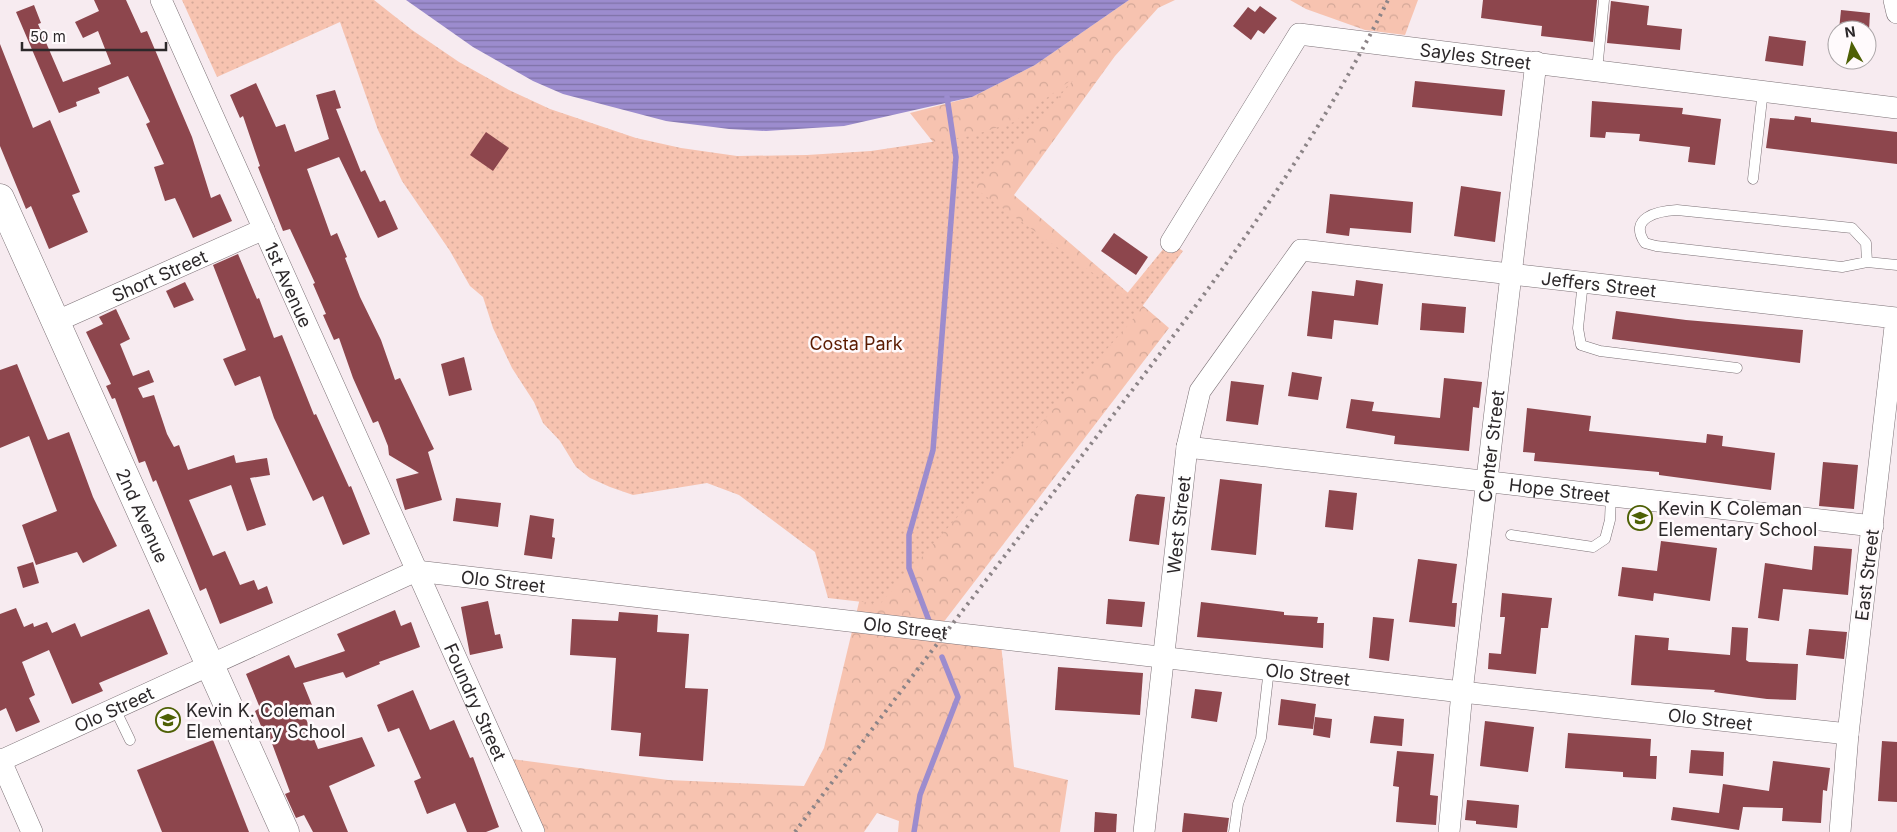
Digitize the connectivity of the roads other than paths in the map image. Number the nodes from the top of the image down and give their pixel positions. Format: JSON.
{"nodes":[{"id":1,"x":161,"y":0,"type":"edge"},
{"id":2,"x":1604,"y":0,"type":"edge"},
{"id":3,"x":1894,"y":0,"type":"edge"},
{"id":4,"x":1897,"y":13,"type":"edge"},
{"id":5,"x":1536,"y":62,"type":"junction"},
{"id":6,"x":1597,"y":70,"type":"junction"},
{"id":7,"x":1763,"y":90,"type":"junction"},
{"id":8,"x":1897,"y":108,"type":"edge"},
{"id":9,"x":1752,"y":179,"type":"dead end"},
{"id":10,"x":0,"y":198,"type":"edge"},
{"id":11,"x":264,"y":229,"type":"junction"},
{"id":12,"x":1171,"y":242,"type":"dead end"},
{"id":13,"x":1301,"y":250,"type":"joint"},
{"id":14,"x":1867,"y":262,"type":"junction"},
{"id":15,"x":1897,"y":265,"type":"edge"},
{"id":16,"x":1511,"y":274,"type":"junction"},
{"id":17,"x":1583,"y":282,"type":"junction"},
{"id":18,"x":1897,"y":316,"type":"edge"},
{"id":19,"x":55,"y":322,"type":"junction"},
{"id":20,"x":1737,"y":368,"type":"dead end"},
{"id":21,"x":1187,"y":447,"type":"junction"},
{"id":22,"x":1487,"y":481,"type":"junction"},
{"id":23,"x":1611,"y":496,"type":"junction"},
{"id":24,"x":1873,"y":526,"type":"junction"},
{"id":25,"x":1511,"y":535,"type":"dead end"},
{"id":26,"x":416,"y":571,"type":"junction"},
{"id":27,"x":1164,"y":657,"type":"junction"},
{"id":28,"x":211,"y":666,"type":"junction"},
{"id":29,"x":1269,"y":669,"type":"junction"},
{"id":30,"x":1462,"y":692,"type":"junction"},
{"id":31,"x":115,"y":709,"type":"junction"},
{"id":32,"x":1848,"y":734,"type":"junction"},
{"id":33,"x":130,"y":740,"type":"dead end"},
{"id":34,"x":0,"y":760,"type":"edge"},
{"id":35,"x":32,"y":832,"type":"edge"},
{"id":36,"x":285,"y":832,"type":"edge"},
{"id":37,"x":534,"y":832,"type":"edge"},
{"id":38,"x":1144,"y":832,"type":"edge"},
{"id":39,"x":1234,"y":832,"type":"edge"},
{"id":40,"x":1449,"y":832,"type":"edge"},
{"id":41,"x":1840,"y":832,"type":"edge"}],
"edges":[{"from":1,"to":11,"type":"street","name":"1st Avenue"},
{"from":2,"to":6,"type":"lane"},
{"from":3,"to":4,"type":"street"},
{"from":5,"to":6,"type":"street","name":"Sayles Street"},
{"from":5,"to":12,"type":"street","name":"Sayles Street"},
{"from":5,"to":16,"type":"street","name":"Center Street"},
{"from":6,"to":7,"type":"street","name":"Sayles Street"},
{"from":7,"to":8,"type":"street","name":"Sayles Street"},
{"from":7,"to":9,"type":"lane"},
{"from":10,"to":19,"type":"street","name":"2nd Avenue"},
{"from":11,"to":19,"type":"street","name":"Short Street"},
{"from":11,"to":26,"type":"street","name":"1st Avenue"},
{"from":13,"to":16,"type":"street","name":"Jeffers Street"},
{"from":13,"to":21,"type":"street","name":"West Street"},
{"from":14,"to":14,"type":"lane"},
{"from":14,"to":15,"type":"lane"},
{"from":16,"to":17,"type":"street","name":"Jeffers Street"},
{"from":16,"to":22,"type":"street","name":"Center Street"},
{"from":17,"to":18,"type":"street","name":"Jeffers Street"},
{"from":17,"to":20,"type":"lane"},
{"from":18,"to":24,"type":"street","name":"East Street"},
{"from":19,"to":28,"type":"street","name":"2nd Avenue"},
{"from":21,"to":22,"type":"street","name":"Hope Street"},
{"from":21,"to":27,"type":"street","name":"West Street"},
{"from":22,"to":23,"type":"street","name":"Hope Street"},
{"from":22,"to":30,"type":"street","name":"Center Street"},
{"from":23,"to":24,"type":"street","name":"Hope Street"},
{"from":23,"to":25,"type":"lane"},
{"from":24,"to":32,"type":"street","name":"East Street"},
{"from":26,"to":27,"type":"street","name":"Olo Street"},
{"from":26,"to":28,"type":"street","name":"Olo Street"},
{"from":26,"to":37,"type":"street","name":"Foundry Street"},
{"from":27,"to":29,"type":"street","name":"Olo Street"},
{"from":27,"to":38,"type":"street","name":"West Street"},
{"from":28,"to":31,"type":"street","name":"Olo Street"},
{"from":28,"to":36,"type":"street","name":"2nd Avenue"},
{"from":29,"to":30,"type":"street","name":"Olo Street"},
{"from":29,"to":39,"type":"lane"},
{"from":30,"to":32,"type":"street","name":"Olo Street"},
{"from":30,"to":40,"type":"street","name":"Center Street"},
{"from":31,"to":33,"type":"lane"},
{"from":31,"to":34,"type":"street","name":"Olo Street"},
{"from":32,"to":41,"type":"street","name":"East Street"},
{"from":34,"to":35,"type":"street"}]}
